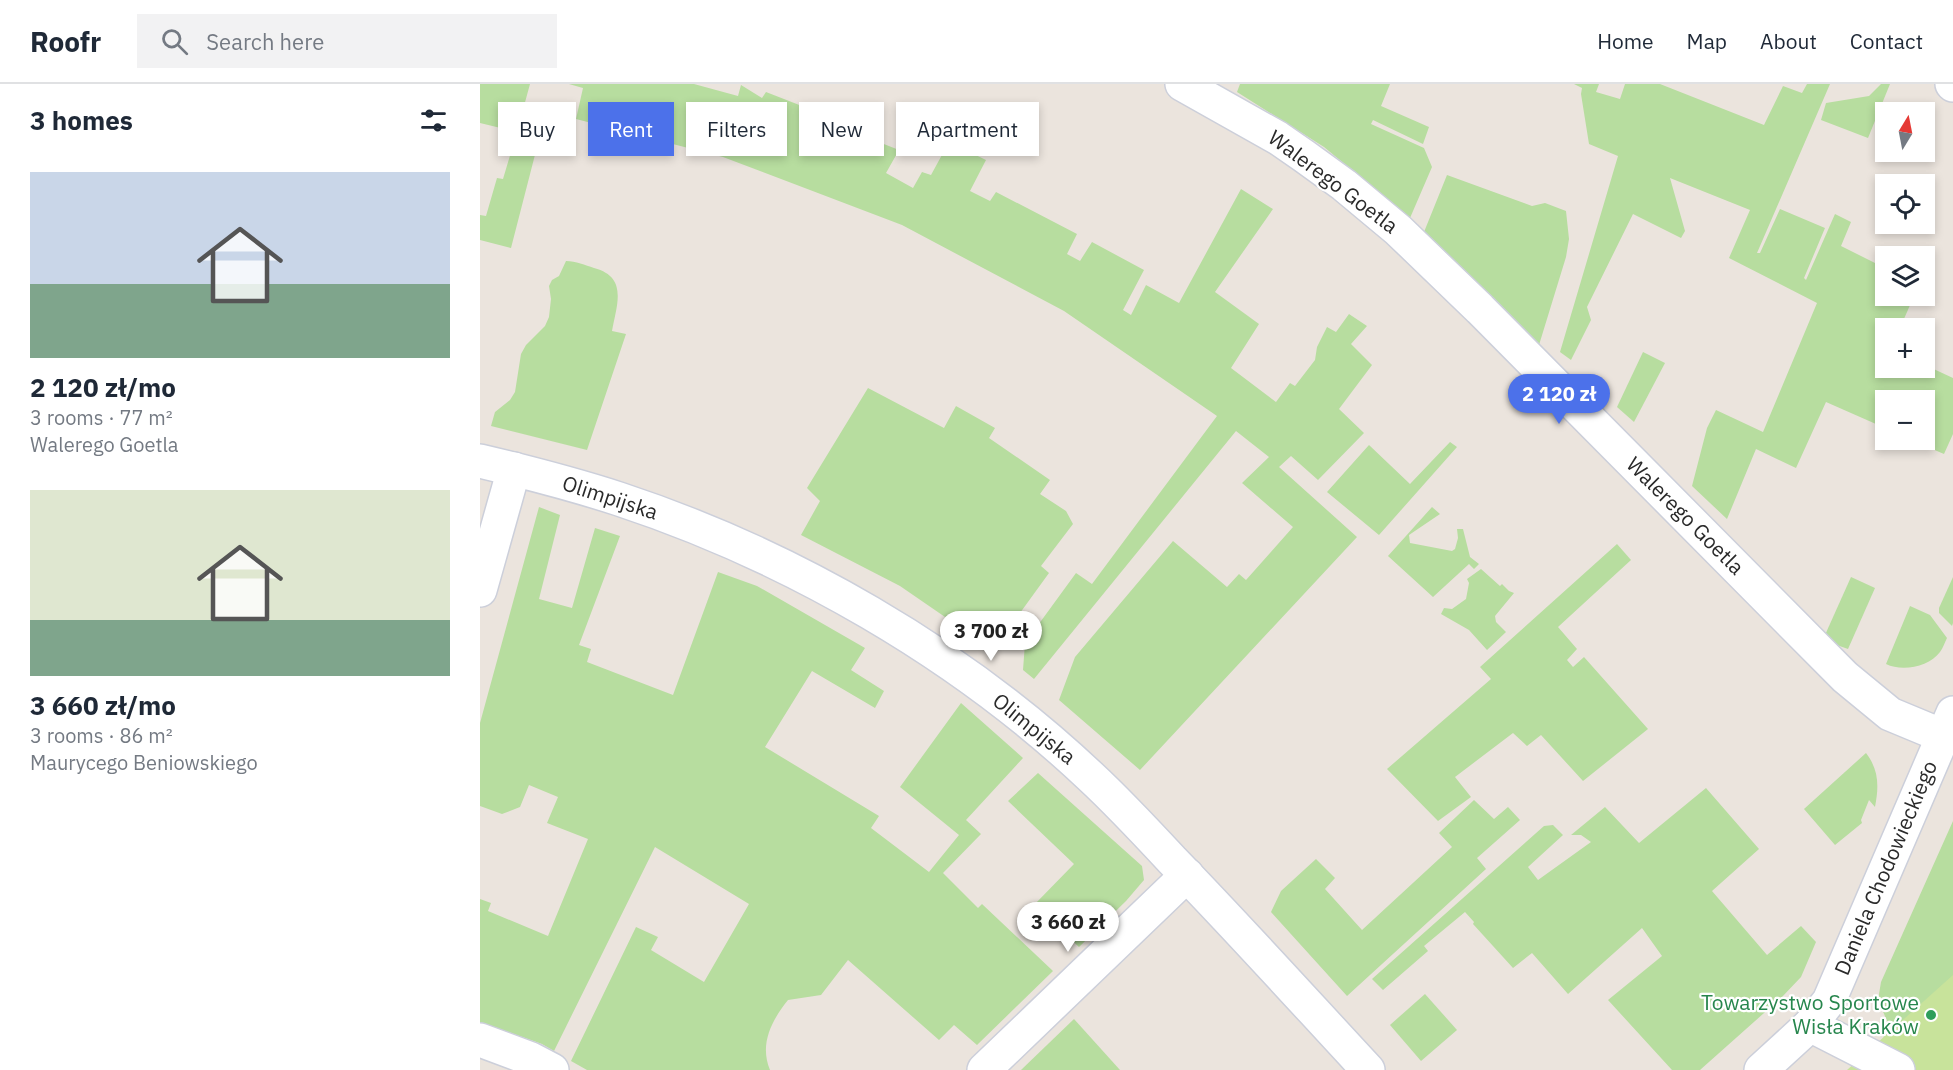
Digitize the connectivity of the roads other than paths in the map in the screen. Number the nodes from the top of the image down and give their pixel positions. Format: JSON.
{"nodes":[{"id":1,"x":1182,"y":84,"type":"edge"},
{"id":2,"x":480,"y":461,"type":"edge"},
{"id":3,"x":514,"y":470,"type":"junction"},
{"id":4,"x":480,"y":590,"type":"edge"},
{"id":5,"x":1948,"y":724,"type":"edge"},
{"id":6,"x":1187,"y":875,"type":"junction"},
{"id":7,"x":1810,"y":1025,"type":"junction"},
{"id":8,"x":480,"y":1040,"type":"edge"},
{"id":9,"x":552,"y":1070,"type":"edge"},
{"id":10,"x":984,"y":1070,"type":"edge"},
{"id":11,"x":1368,"y":1070,"type":"edge"},
{"id":12,"x":1761,"y":1070,"type":"edge"},
{"id":13,"x":1898,"y":1070,"type":"edge"}],
"edges":[{"from":1,"to":5,"type":"street","name":"Walerego Goetla"},
{"from":2,"to":3,"type":"street","name":"Olimpijska"},
{"from":3,"to":4,"type":"street"},
{"from":3,"to":6,"type":"street","name":"Olimpijska"},
{"from":5,"to":7,"type":"street","name":"Daniela Chodowieckiego"},
{"from":6,"to":10,"type":"street"},
{"from":6,"to":11,"type":"street","name":"Olimpijska"},
{"from":7,"to":12,"type":"street","name":"Daniela Chodowieckiego"},
{"from":7,"to":13,"type":"street"},
{"from":8,"to":9,"type":"street"}]}
